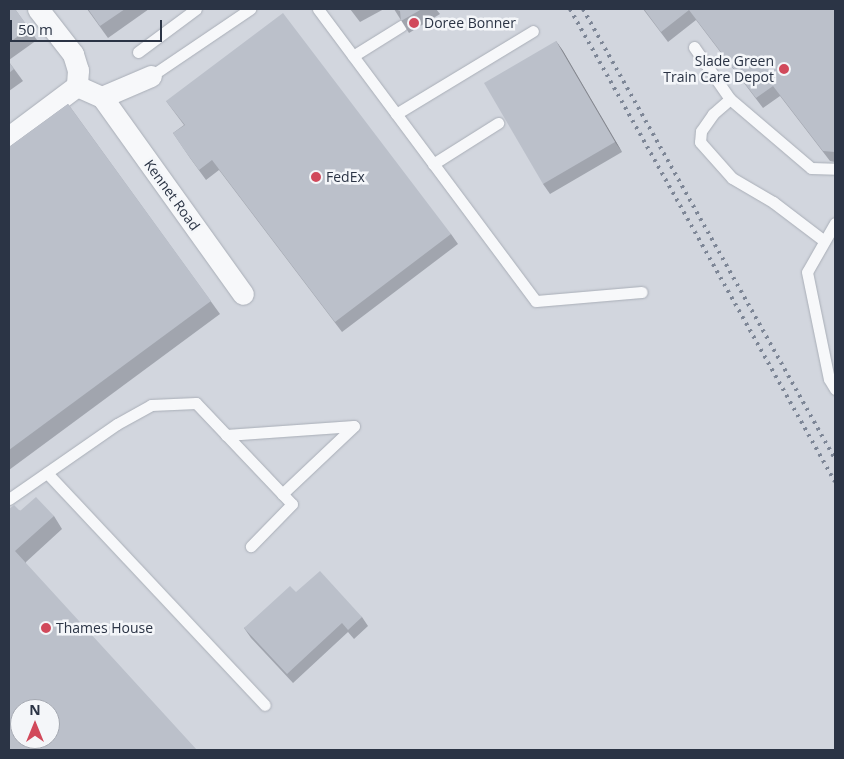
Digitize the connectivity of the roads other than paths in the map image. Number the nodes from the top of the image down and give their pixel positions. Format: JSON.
{"nodes":[{"id":1,"x":38,"y":9,"type":"edge"},
{"id":2,"x":196,"y":9,"type":"edge"},
{"id":3,"x":318,"y":9,"type":"edge"},
{"id":4,"x":247,"y":10,"type":"edge"},
{"id":5,"x":401,"y":26,"type":"edge"},
{"id":6,"x":533,"y":31,"type":"dead end"},
{"id":7,"x":694,"y":47,"type":"dead end"},
{"id":8,"x":138,"y":52,"type":"dead end"},
{"id":9,"x":353,"y":56,"type":"junction"},
{"id":10,"x":151,"y":76,"type":"joint"},
{"id":11,"x":77,"y":86,"type":"junction"},
{"id":12,"x":102,"y":96,"type":"junction"},
{"id":13,"x":730,"y":99,"type":"junction"},
{"id":14,"x":396,"y":114,"type":"junction"},
{"id":15,"x":498,"y":123,"type":"edge"},
{"id":16,"x":9,"y":138,"type":"edge"},
{"id":17,"x":433,"y":164,"type":"junction"},
{"id":18,"x":835,"y":169,"type":"edge"},
{"id":19,"x":835,"y":223,"type":"edge"},
{"id":20,"x":823,"y":240,"type":"junction"},
{"id":21,"x":642,"y":292,"type":"dead end"},
{"id":22,"x":242,"y":294,"type":"dead end"},
{"id":23,"x":835,"y":389,"type":"edge"},
{"id":24,"x":226,"y":435,"type":"junction"},
{"id":25,"x":46,"y":473,"type":"junction"},
{"id":26,"x":282,"y":494,"type":"junction"},
{"id":27,"x":9,"y":500,"type":"edge"},
{"id":28,"x":251,"y":546,"type":"dead end"},
{"id":29,"x":265,"y":705,"type":"dead end"}],
"edges":[{"from":1,"to":11,"type":"street"},
{"from":2,"to":8,"type":"lane"},
{"from":3,"to":9,"type":"lane"},
{"from":4,"to":10,"type":"lane"},
{"from":5,"to":9,"type":"lane"},
{"from":6,"to":14,"type":"lane"},
{"from":7,"to":13,"type":"lane"},
{"from":9,"to":14,"type":"lane"},
{"from":10,"to":12,"type":"street"},
{"from":11,"to":12,"type":"street"},
{"from":11,"to":16,"type":"street"},
{"from":12,"to":22,"type":"street","name":"Kennet Road"},
{"from":13,"to":18,"type":"lane"},
{"from":13,"to":20,"type":"lane"},
{"from":14,"to":17,"type":"lane"},
{"from":15,"to":17,"type":"lane"},
{"from":17,"to":21,"type":"lane"},
{"from":19,"to":20,"type":"lane"},
{"from":20,"to":23,"type":"lane"},
{"from":24,"to":25,"type":"lane"},
{"from":24,"to":26,"type":"lane"},
{"from":24,"to":26,"type":"lane"},
{"from":25,"to":27,"type":"lane"},
{"from":25,"to":29,"type":"lane"},
{"from":26,"to":28,"type":"lane"}]}
